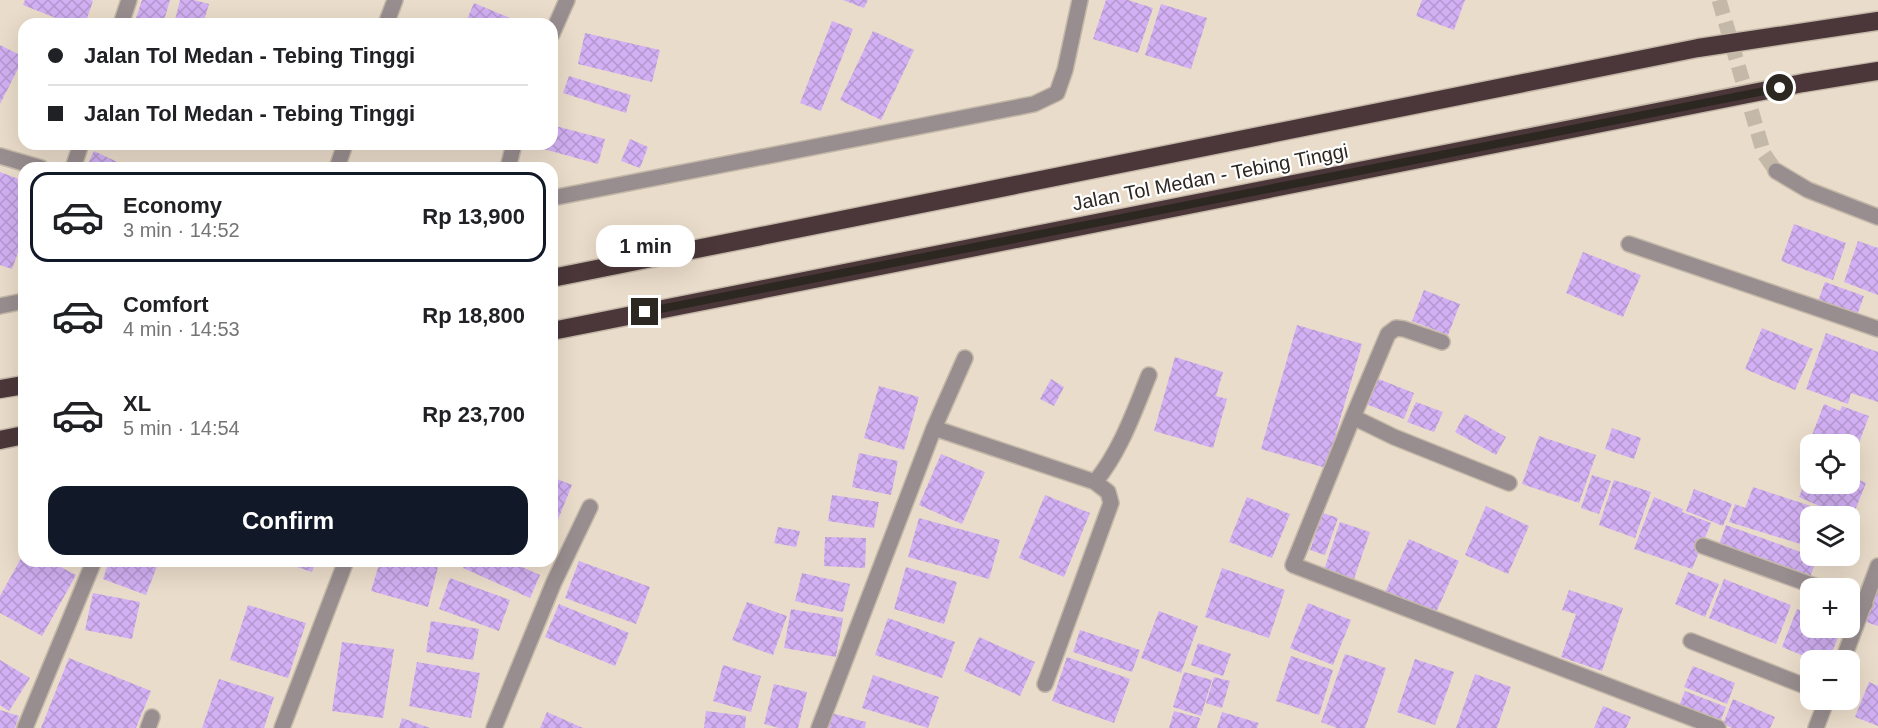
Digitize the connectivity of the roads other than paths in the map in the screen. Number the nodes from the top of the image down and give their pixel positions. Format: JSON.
{"nodes":[{"id":1,"x":129,"y":0,"type":"edge"},
{"id":2,"x":395,"y":0,"type":"edge"},
{"id":3,"x":567,"y":0,"type":"edge"},
{"id":4,"x":1080,"y":0,"type":"edge"},
{"id":5,"x":123,"y":18,"type":"edge"},
{"id":6,"x":388,"y":18,"type":"edge"},
{"id":7,"x":558,"y":20,"type":"edge"},
{"id":8,"x":1878,"y":21,"type":"edge"},
{"id":9,"x":1878,"y":71,"type":"edge"},
{"id":10,"x":0,"y":156,"type":"edge"},
{"id":11,"x":20,"y":162,"type":"edge"},
{"id":12,"x":1776,"y":171,"type":"tunnel mouth"},
{"id":13,"x":558,"y":197,"type":"edge"},
{"id":14,"x":1878,"y":217,"type":"edge"},
{"id":15,"x":1629,"y":244,"type":"dead end"},
{"id":16,"x":558,"y":277,"type":"edge"},
{"id":17,"x":18,"y":302,"type":"edge"},
{"id":18,"x":0,"y":306,"type":"edge"},
{"id":19,"x":1878,"y":329,"type":"edge"},
{"id":20,"x":558,"y":330,"type":"edge"},
{"id":21,"x":1442,"y":342,"type":"dead end"},
{"id":22,"x":965,"y":358,"type":"dead end"},
{"id":23,"x":1149,"y":375,"type":"dead end"},
{"id":24,"x":18,"y":386,"type":"edge"},
{"id":25,"x":0,"y":389,"type":"edge"},
{"id":26,"x":1353,"y":417,"type":"junction"},
{"id":27,"x":934,"y":428,"type":"junction"},
{"id":28,"x":18,"y":436,"type":"edge"},
{"id":29,"x":0,"y":440,"type":"edge"},
{"id":30,"x":1095,"y":483,"type":"junction"},
{"id":31,"x":1509,"y":483,"type":"dead end"},
{"id":32,"x":590,"y":507,"type":"dead end"},
{"id":33,"x":1703,"y":546,"type":"dead end"},
{"id":34,"x":1878,"y":566,"type":"edge"},
{"id":35,"x":92,"y":567,"type":"edge"},
{"id":36,"x":344,"y":567,"type":"edge"},
{"id":37,"x":1800,"y":581,"type":"edge"},
{"id":38,"x":1860,"y":602,"type":"edge"},
{"id":39,"x":1865,"y":604,"type":"junction"},
{"id":40,"x":1691,"y":641,"type":"dead end"},
{"id":41,"x":1847,"y":650,"type":"edge"},
{"id":42,"x":1045,"y":684,"type":"dead end"},
{"id":43,"x":1800,"y":684,"type":"edge"},
{"id":44,"x":1823,"y":710,"type":"edge"},
{"id":45,"x":25,"y":728,"type":"edge"},
{"id":46,"x":282,"y":728,"type":"edge"},
{"id":47,"x":494,"y":728,"type":"edge"},
{"id":48,"x":819,"y":728,"type":"edge"},
{"id":49,"x":1718,"y":728,"type":"edge"},
{"id":50,"x":1816,"y":728,"type":"edge"}],
"edges":[{"from":1,"to":5,"type":"street"},
{"from":2,"to":6,"type":"street"},
{"from":3,"to":7,"type":"street"},
{"from":4,"to":13,"type":"street"},
{"from":8,"to":16,"type":"highway","name":"Jalan Tol Medan - Tebing Tinggi"},
{"from":9,"to":20,"type":"highway","name":"Jalan Tol Medan - Tebing Tinggi"},
{"from":10,"to":11,"type":"street"},
{"from":12,"to":14,"type":"street"},
{"from":15,"to":19,"type":"street"},
{"from":17,"to":18,"type":"street"},
{"from":21,"to":26,"type":"street"},
{"from":22,"to":27,"type":"street"},
{"from":23,"to":30,"type":"street"},
{"from":24,"to":25,"type":"highway"},
{"from":26,"to":31,"type":"street"},
{"from":26,"to":49,"type":"street"},
{"from":27,"to":30,"type":"street"},
{"from":27,"to":48,"type":"street"},
{"from":28,"to":29,"type":"highway"},
{"from":30,"to":42,"type":"street"},
{"from":32,"to":47,"type":"street"},
{"from":33,"to":37,"type":"street"},
{"from":34,"to":39,"type":"street"},
{"from":35,"to":45,"type":"street"},
{"from":36,"to":46,"type":"street"},
{"from":38,"to":39,"type":"street"},
{"from":39,"to":41,"type":"street"},
{"from":40,"to":43,"type":"street"},
{"from":44,"to":50,"type":"street"}]}
